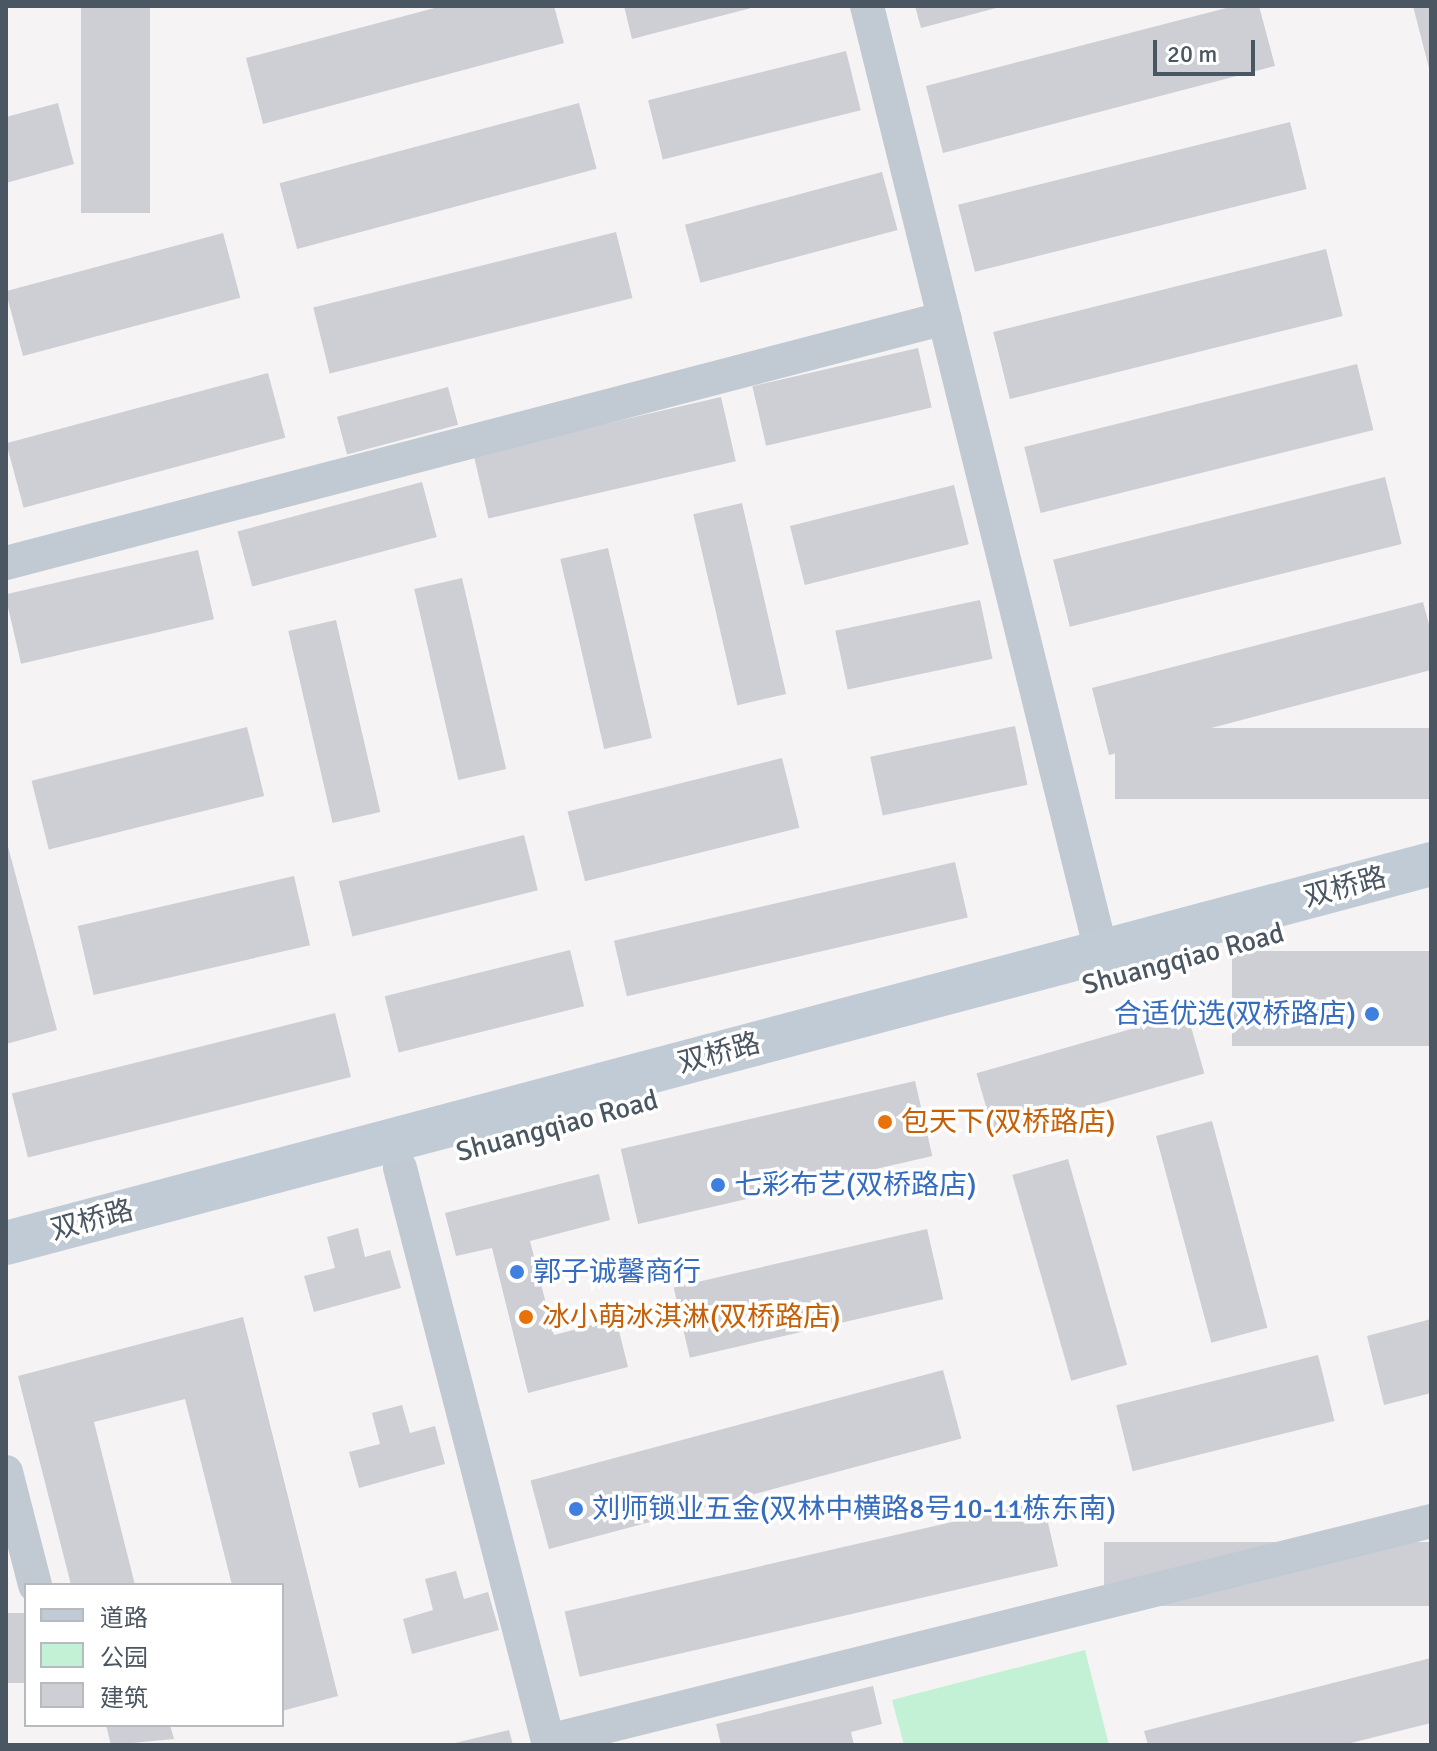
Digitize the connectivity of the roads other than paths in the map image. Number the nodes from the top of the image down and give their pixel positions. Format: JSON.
{"nodes":[{"id":1,"x":867,"y":6,"type":"edge"},
{"id":2,"x":945,"y":318,"type":"junction"},
{"id":3,"x":6,"y":563,"type":"edge"},
{"id":4,"x":1431,"y":864,"type":"edge"},
{"id":5,"x":1431,"y":892,"type":"edge"},
{"id":6,"x":1101,"y":951,"type":"junction"},
{"id":7,"x":400,"y":1168,"type":"junction"},
{"id":8,"x":6,"y":1243,"type":"edge"},
{"id":9,"x":6,"y":1268,"type":"edge"},
{"id":10,"x":6,"y":1472,"type":"edge"},
{"id":11,"x":1431,"y":1521,"type":"edge"},
{"id":12,"x":34,"y":1583,"type":"edge"},
{"id":13,"x":548,"y":1743,"type":"edge"}],
"edges":[{"from":1,"to":2,"type":"street"},
{"from":2,"to":3,"type":"street"},
{"from":2,"to":6,"type":"street"},
{"from":4,"to":6,"type":"main road","name":"双桥路"},
{"from":5,"to":7,"type":"main road","name":"Shuangqiao Road"},
{"from":6,"to":8,"type":"main road","name":"双桥路"},
{"from":7,"to":9,"type":"main road","name":"Shuangqiao Road"},
{"from":7,"to":13,"type":"street"},
{"from":10,"to":12,"type":"street"},
{"from":11,"to":13,"type":"street"}]}
